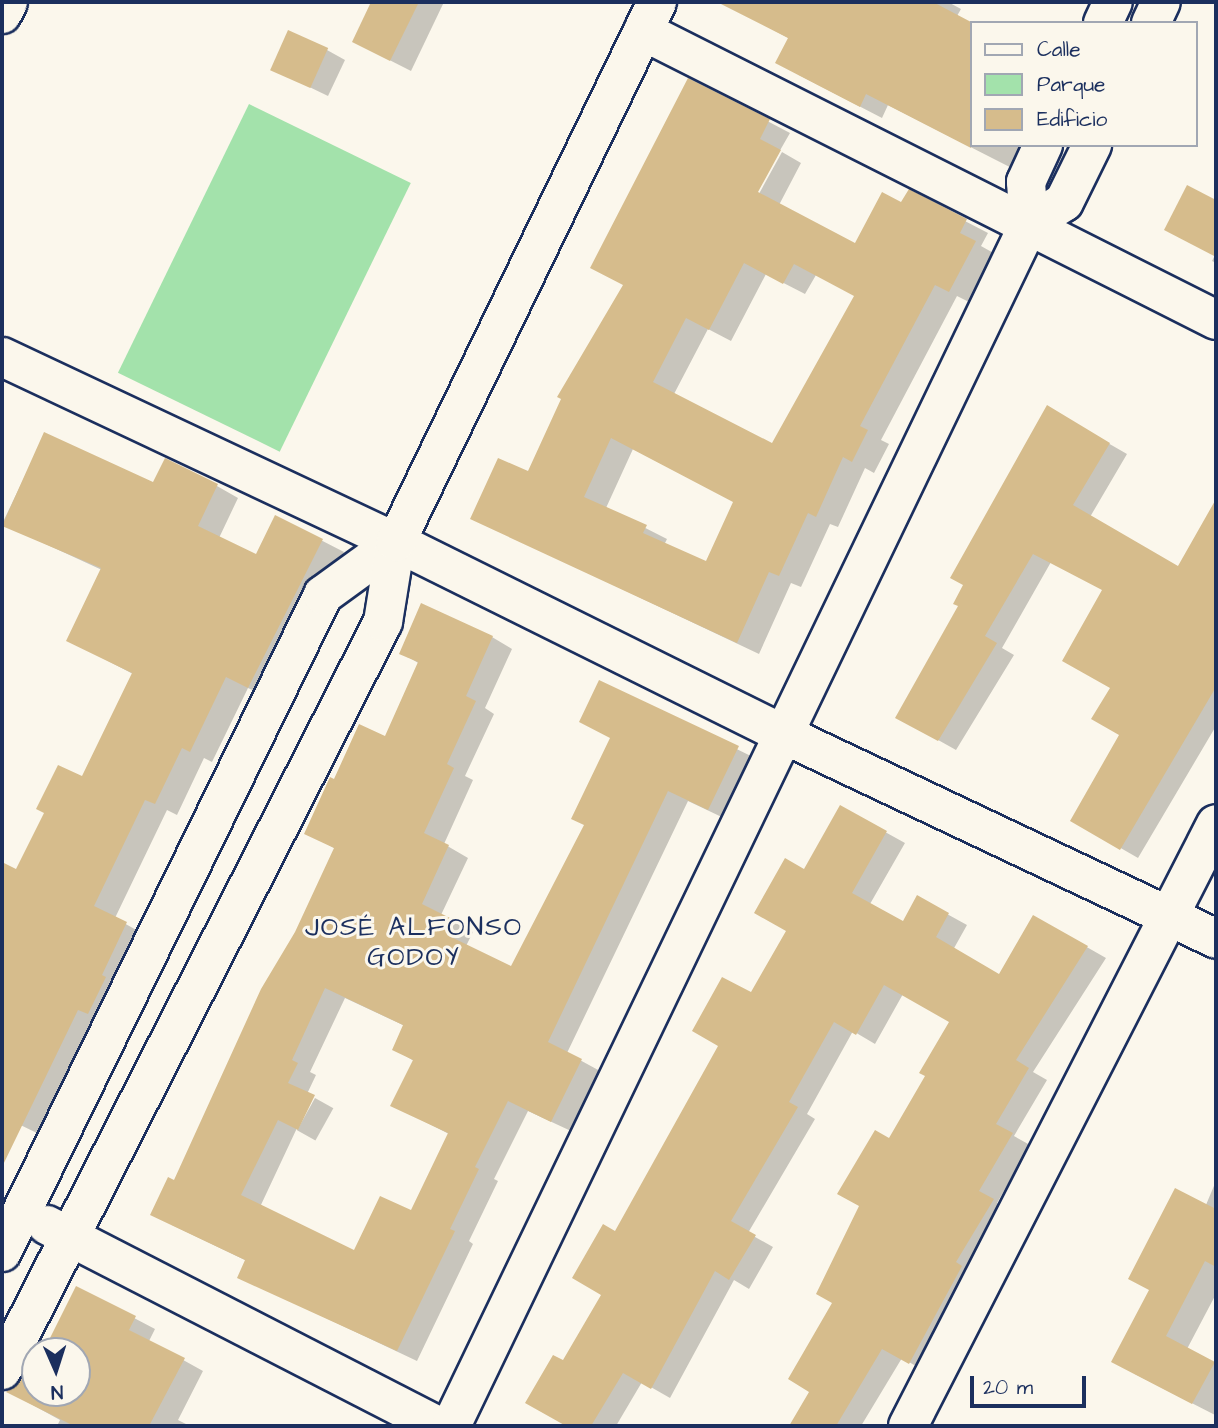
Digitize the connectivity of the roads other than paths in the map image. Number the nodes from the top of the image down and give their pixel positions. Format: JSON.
{"nodes":[{"id":1,"x":8,"y":2,"type":"edge"},
{"id":2,"x":1113,"y":2,"type":"edge"},
{"id":3,"x":1161,"y":2,"type":"edge"},
{"id":4,"x":2,"y":14,"type":"edge"},
{"id":5,"x":650,"y":16,"type":"edge"},
{"id":6,"x":1104,"y":21,"type":"edge"},
{"id":7,"x":1152,"y":21,"type":"edge"},
{"id":8,"x":1043,"y":147,"type":"edge"},
{"id":9,"x":1091,"y":147,"type":"edge"},
{"id":10,"x":1029,"y":224,"type":"junction"},
{"id":11,"x":1216,"y":320,"type":"edge"},
{"id":12,"x":2,"y":357,"type":"edge"},
{"id":13,"x":396,"y":542,"type":"junction"},
{"id":14,"x":783,"y":734,"type":"junction"},
{"id":15,"x":1216,"y":824,"type":"edge"},
{"id":16,"x":1168,"y":918,"type":"junction"},
{"id":17,"x":1216,"y":939,"type":"edge"},
{"id":18,"x":12,"y":1208,"type":"edge"},
{"id":19,"x":70,"y":1237,"type":"junction"},
{"id":20,"x":2,"y":1252,"type":"edge"},
{"id":21,"x":2,"y":1370,"type":"edge"},
{"id":22,"x":438,"y":1426,"type":"edge"},
{"id":23,"x":451,"y":1426,"type":"edge"},
{"id":24,"x":908,"y":1426,"type":"edge"}],
"edges":[{"from":1,"to":4,"type":"street"},
{"from":2,"to":6,"type":"street"},
{"from":3,"to":7,"type":"street"},
{"from":5,"to":10,"type":"street"},
{"from":5,"to":13,"type":"street"},
{"from":8,"to":10,"type":"street"},
{"from":9,"to":10,"type":"street"},
{"from":10,"to":11,"type":"street"},
{"from":10,"to":14,"type":"street"},
{"from":12,"to":13,"type":"street"},
{"from":13,"to":14,"type":"street"},
{"from":13,"to":18,"type":"street"},
{"from":13,"to":19,"type":"street"},
{"from":14,"to":16,"type":"street"},
{"from":14,"to":23,"type":"street"},
{"from":15,"to":16,"type":"street"},
{"from":16,"to":17,"type":"street"},
{"from":16,"to":24,"type":"street"},
{"from":18,"to":19,"type":"street"},
{"from":18,"to":20,"type":"street"},
{"from":19,"to":21,"type":"street"},
{"from":19,"to":22,"type":"street"}]}
